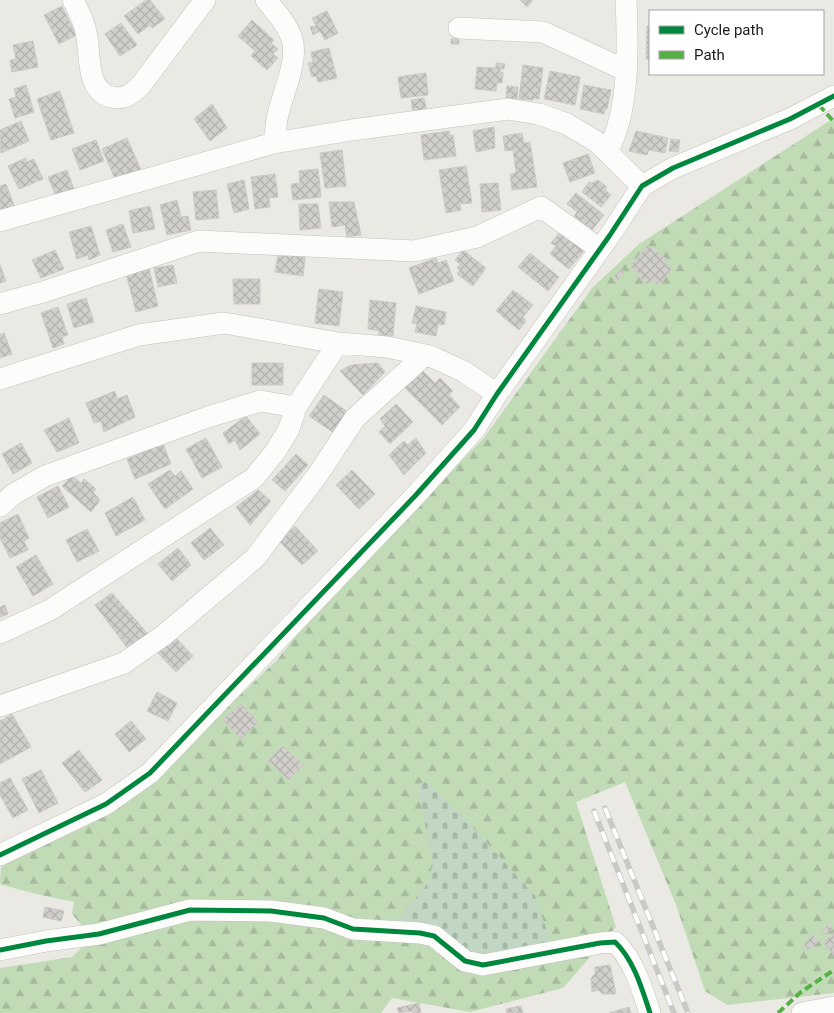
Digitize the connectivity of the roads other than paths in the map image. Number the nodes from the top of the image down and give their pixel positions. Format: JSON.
{"nodes":[{"id":1,"x":73,"y":0,"type":"edge"},
{"id":2,"x":205,"y":0,"type":"edge"},
{"id":3,"x":266,"y":0,"type":"edge"},
{"id":4,"x":626,"y":0,"type":"edge"},
{"id":5,"x":459,"y":28,"type":"dead end"},
{"id":6,"x":625,"y":70,"type":"junction"},
{"id":7,"x":834,"y":96,"type":"edge"},
{"id":8,"x":274,"y":143,"type":"junction"},
{"id":9,"x":607,"y":151,"type":"junction"},
{"id":10,"x":642,"y":186,"type":"junction"},
{"id":11,"x":0,"y":221,"type":"edge"},
{"id":12,"x":600,"y":248,"type":"junction"},
{"id":13,"x":0,"y":304,"type":"edge"},
{"id":14,"x":338,"y":343,"type":"junction"},
{"id":15,"x":425,"y":355,"type":"junction"},
{"id":16,"x":0,"y":379,"type":"edge"},
{"id":17,"x":497,"y":394,"type":"junction"},
{"id":18,"x":296,"y":407,"type":"junction"},
{"id":19,"x":0,"y":506,"type":"edge"},
{"id":20,"x":0,"y":633,"type":"edge"},
{"id":21,"x":0,"y":706,"type":"edge"},
{"id":22,"x":0,"y":855,"type":"edge"},
{"id":23,"x":0,"y":950,"type":"edge"},
{"id":24,"x":834,"y":1007,"type":"edge"},
{"id":25,"x":650,"y":1013,"type":"edge"},
{"id":26,"x":802,"y":1013,"type":"edge"}],
"edges":[{"from":1,"to":2,"type":"street"},
{"from":3,"to":8,"type":"street"},
{"from":4,"to":6,"type":"street"},
{"from":5,"to":6,"type":"street"},
{"from":6,"to":9,"type":"street"},
{"from":7,"to":10,"type":"street"},
{"from":8,"to":9,"type":"street"},
{"from":8,"to":11,"type":"street"},
{"from":9,"to":10,"type":"street"},
{"from":10,"to":12,"type":"street"},
{"from":12,"to":13,"type":"street"},
{"from":12,"to":17,"type":"street"},
{"from":14,"to":15,"type":"street"},
{"from":14,"to":16,"type":"street"},
{"from":14,"to":18,"type":"street"},
{"from":15,"to":17,"type":"street"},
{"from":15,"to":21,"type":"street"},
{"from":17,"to":22,"type":"street"},
{"from":18,"to":19,"type":"street"},
{"from":18,"to":20,"type":"street"},
{"from":23,"to":25,"type":"street"},
{"from":24,"to":26,"type":"street"}]}
